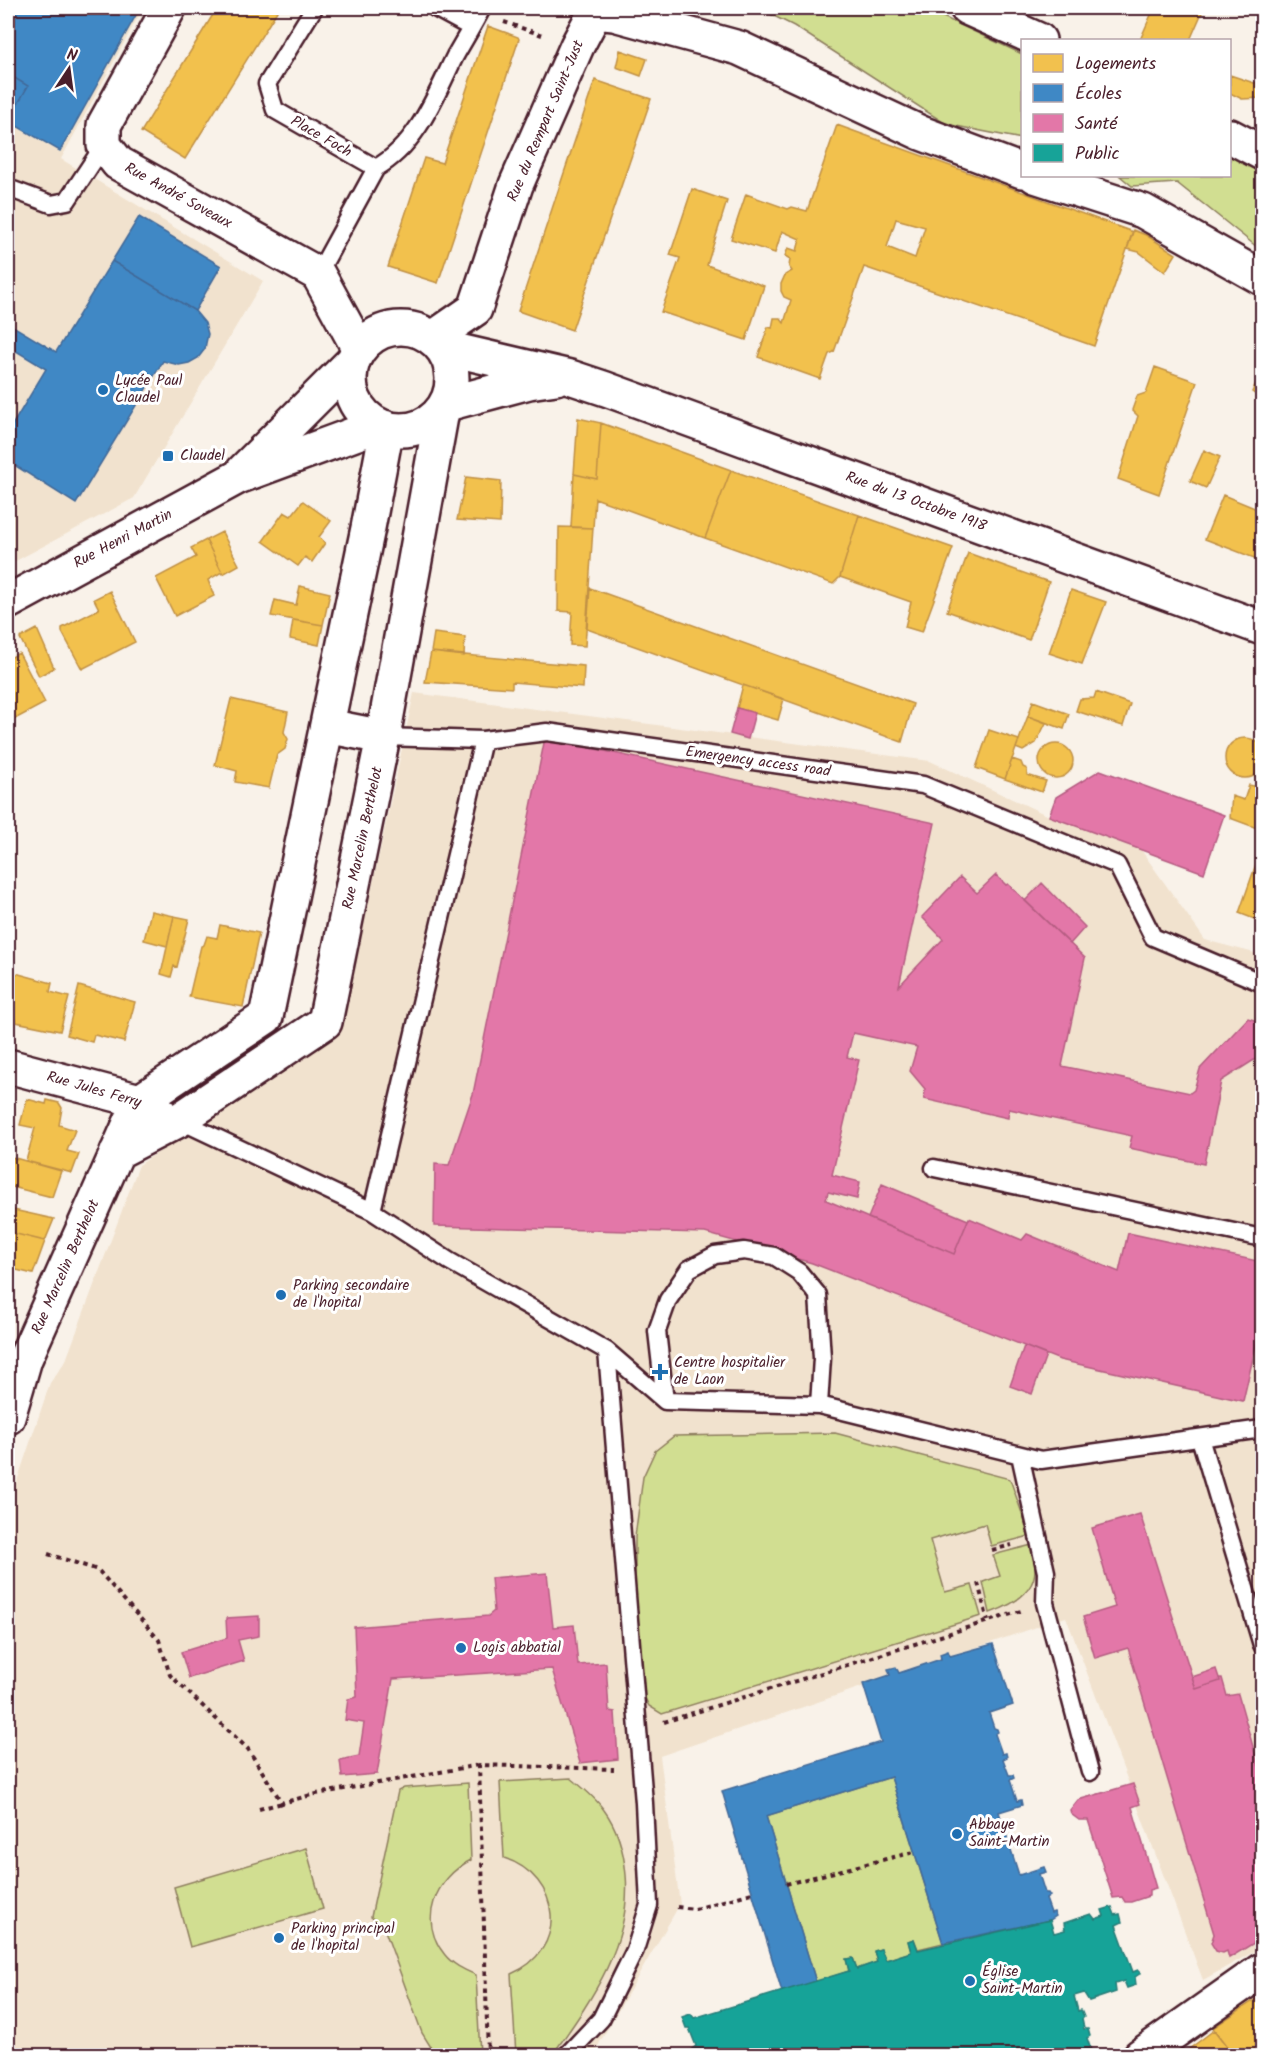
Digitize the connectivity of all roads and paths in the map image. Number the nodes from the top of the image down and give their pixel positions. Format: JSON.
{"nodes":[{"id":1,"x":169,"y":8,"type":"edge"},
{"id":2,"x":314,"y":8,"type":"edge"},
{"id":3,"x":435,"y":8,"type":"edge"},
{"id":4,"x":967,"y":8,"type":"edge"},
{"id":5,"x":477,"y":16,"type":"edge"},
{"id":6,"x":1037,"y":39,"type":"edge"},
{"id":7,"x":577,"y":46,"type":"junction"},
{"id":8,"x":1231,"y":137,"type":"edge"},
{"id":9,"x":104,"y":146,"type":"junction"},
{"id":10,"x":1263,"y":153,"type":"edge"},
{"id":11,"x":376,"y":168,"type":"junction"},
{"id":12,"x":1021,"y":170,"type":"edge"},
{"id":13,"x":1038,"y":177,"type":"edge"},
{"id":14,"x":8,"y":188,"type":"edge"},
{"id":15,"x":318,"y":274,"type":"junction"},
{"id":16,"x":1263,"y":278,"type":"edge"},
{"id":17,"x":437,"y":342,"type":"junction"},
{"id":18,"x":355,"y":356,"type":"junction"},
{"id":19,"x":570,"y":377,"type":"junction"},
{"id":20,"x":444,"y":407,"type":"junction"},
{"id":21,"x":383,"y":427,"type":"junction"},
{"id":22,"x":238,"y":477,"type":"junction"},
{"id":23,"x":8,"y":602,"type":"edge"},
{"id":24,"x":1263,"y":628,"type":"edge"},
{"id":25,"x":327,"y":726,"type":"junction"},
{"id":26,"x":383,"y":737,"type":"junction"},
{"id":27,"x":483,"y":740,"type":"junction"},
{"id":28,"x":1263,"y":983,"type":"edge"},
{"id":29,"x":8,"y":1066,"type":"edge"},
{"id":30,"x":140,"y":1101,"type":"junction"},
{"id":31,"x":178,"y":1120,"type":"junction"},
{"id":32,"x":117,"y":1152,"type":"junction"},
{"id":33,"x":934,"y":1168,"type":"dead end"},
{"id":34,"x":372,"y":1211,"type":"junction"},
{"id":35,"x":1263,"y":1238,"type":"edge"},
{"id":36,"x":607,"y":1351,"type":"junction"},
{"id":37,"x":16,"y":1357,"type":"edge"},
{"id":38,"x":665,"y":1401,"type":"junction"},
{"id":39,"x":819,"y":1405,"type":"junction"},
{"id":40,"x":8,"y":1417,"type":"edge"},
{"id":41,"x":1263,"y":1429,"type":"edge"},
{"id":42,"x":1200,"y":1438,"type":"junction"},
{"id":43,"x":1020,"y":1455,"type":"junction"},
{"id":44,"x":48,"y":1554,"type":"dead end"},
{"id":45,"x":978,"y":1583,"type":"dead end"},
{"id":46,"x":1045,"y":1603,"type":"junction"},
{"id":47,"x":988,"y":1621,"type":"junction"},
{"id":48,"x":1263,"y":1645,"type":"edge"},
{"id":49,"x":638,"y":1730,"type":"junction"},
{"id":50,"x":479,"y":1766,"type":"junction"},
{"id":51,"x":641,"y":1770,"type":"junction"},
{"id":52,"x":1090,"y":1772,"type":"dead end"},
{"id":53,"x":282,"y":1803,"type":"junction"},
{"id":54,"x":259,"y":1809,"type":"dead end"},
{"id":55,"x":914,"y":1852,"type":"dead end"},
{"id":56,"x":786,"y":1884,"type":"dead end"},
{"id":57,"x":752,"y":1893,"type":"dead end"},
{"id":58,"x":649,"y":1905,"type":"junction"},
{"id":59,"x":1263,"y":1970,"type":"edge"},
{"id":60,"x":488,"y":2055,"type":"edge"},
{"id":61,"x":566,"y":2055,"type":"edge"},
{"id":62,"x":1140,"y":2055,"type":"edge"}],
"edges":[{"from":1,"to":9,"type":"street"},
{"from":2,"to":11,"type":"lane","name":"Place Foch"},
{"from":3,"to":5,"type":"lane"},
{"from":4,"to":6,"type":"street"},
{"from":5,"to":7,"type":"path"},
{"from":5,"to":11,"type":"lane"},
{"from":7,"to":12,"type":"street","name":"Rue du Rempart Saint-Just"},
{"from":7,"to":17,"type":"street","name":"Rue du Rempart Saint-Just"},
{"from":8,"to":10,"type":"street"},
{"from":9,"to":14,"type":"lane"},
{"from":9,"to":15,"type":"street","name":"Rue André Soveaux"},
{"from":11,"to":15,"type":"lane"},
{"from":13,"to":16,"type":"street"},
{"from":15,"to":18,"type":"street"},
{"from":17,"to":18,"type":"street"},
{"from":17,"to":19,"type":"street","name":"Rue du 13 Octobre 1918"},
{"from":17,"to":20,"type":"street"},
{"from":18,"to":21,"type":"street"},
{"from":18,"to":22,"type":"street","name":"Rue Henri Martin"},
{"from":19,"to":20,"type":"street","name":"Rue du 13 Octobre 1918"},
{"from":19,"to":24,"type":"street","name":"Rue du 13 Octobre 1918"},
{"from":20,"to":21,"type":"street"},
{"from":20,"to":26,"type":"street","name":"Rue Marcelin Berthelot"},
{"from":21,"to":22,"type":"street","name":"Rue Henri Martin"},
{"from":21,"to":25,"type":"street"},
{"from":22,"to":23,"type":"street","name":"Rue Henri Martin"},
{"from":25,"to":26,"type":"street"},
{"from":25,"to":30,"type":"street"},
{"from":26,"to":27,"type":"lane","name":"Emergency access road"},
{"from":26,"to":31,"type":"street","name":"Rue Marcelin Berthelot"},
{"from":27,"to":28,"type":"lane","name":"Emergency access road"},
{"from":27,"to":34,"type":"lane"},
{"from":29,"to":30,"type":"street","name":"Rue Jules Ferry"},
{"from":30,"to":31,"type":"street","name":"Rue Jules Ferry"},
{"from":30,"to":32,"type":"street","name":"Rue Marcelin Berthelot"},
{"from":31,"to":32,"type":"street","name":"Rue Marcelin Berthelot"},
{"from":31,"to":34,"type":"lane"},
{"from":32,"to":37,"type":"street","name":"Rue Marcelin Berthelot"},
{"from":33,"to":35,"type":"lane"},
{"from":34,"to":36,"type":"lane"},
{"from":36,"to":38,"type":"lane"},
{"from":36,"to":49,"type":"lane"},
{"from":37,"to":40,"type":"street","name":"Rue Marcelin Berthelot"},
{"from":38,"to":39,"type":"lane"},
{"from":38,"to":39,"type":"lane"},
{"from":39,"to":43,"type":"lane"},
{"from":41,"to":42,"type":"lane"},
{"from":42,"to":43,"type":"lane"},
{"from":42,"to":48,"type":"lane"},
{"from":43,"to":46,"type":"lane"},
{"from":44,"to":53,"type":"path"},
{"from":45,"to":47,"type":"path"},
{"from":46,"to":47,"type":"path"},
{"from":46,"to":52,"type":"lane"},
{"from":47,"to":49,"type":"path"},
{"from":49,"to":51,"type":"lane"},
{"from":50,"to":51,"type":"path"},
{"from":50,"to":53,"type":"path"},
{"from":50,"to":60,"type":"path"},
{"from":51,"to":58,"type":"lane"},
{"from":53,"to":54,"type":"path"},
{"from":55,"to":56,"type":"path"},
{"from":57,"to":58,"type":"path"},
{"from":58,"to":61,"type":"lane"},
{"from":59,"to":62,"type":"street"}]}
